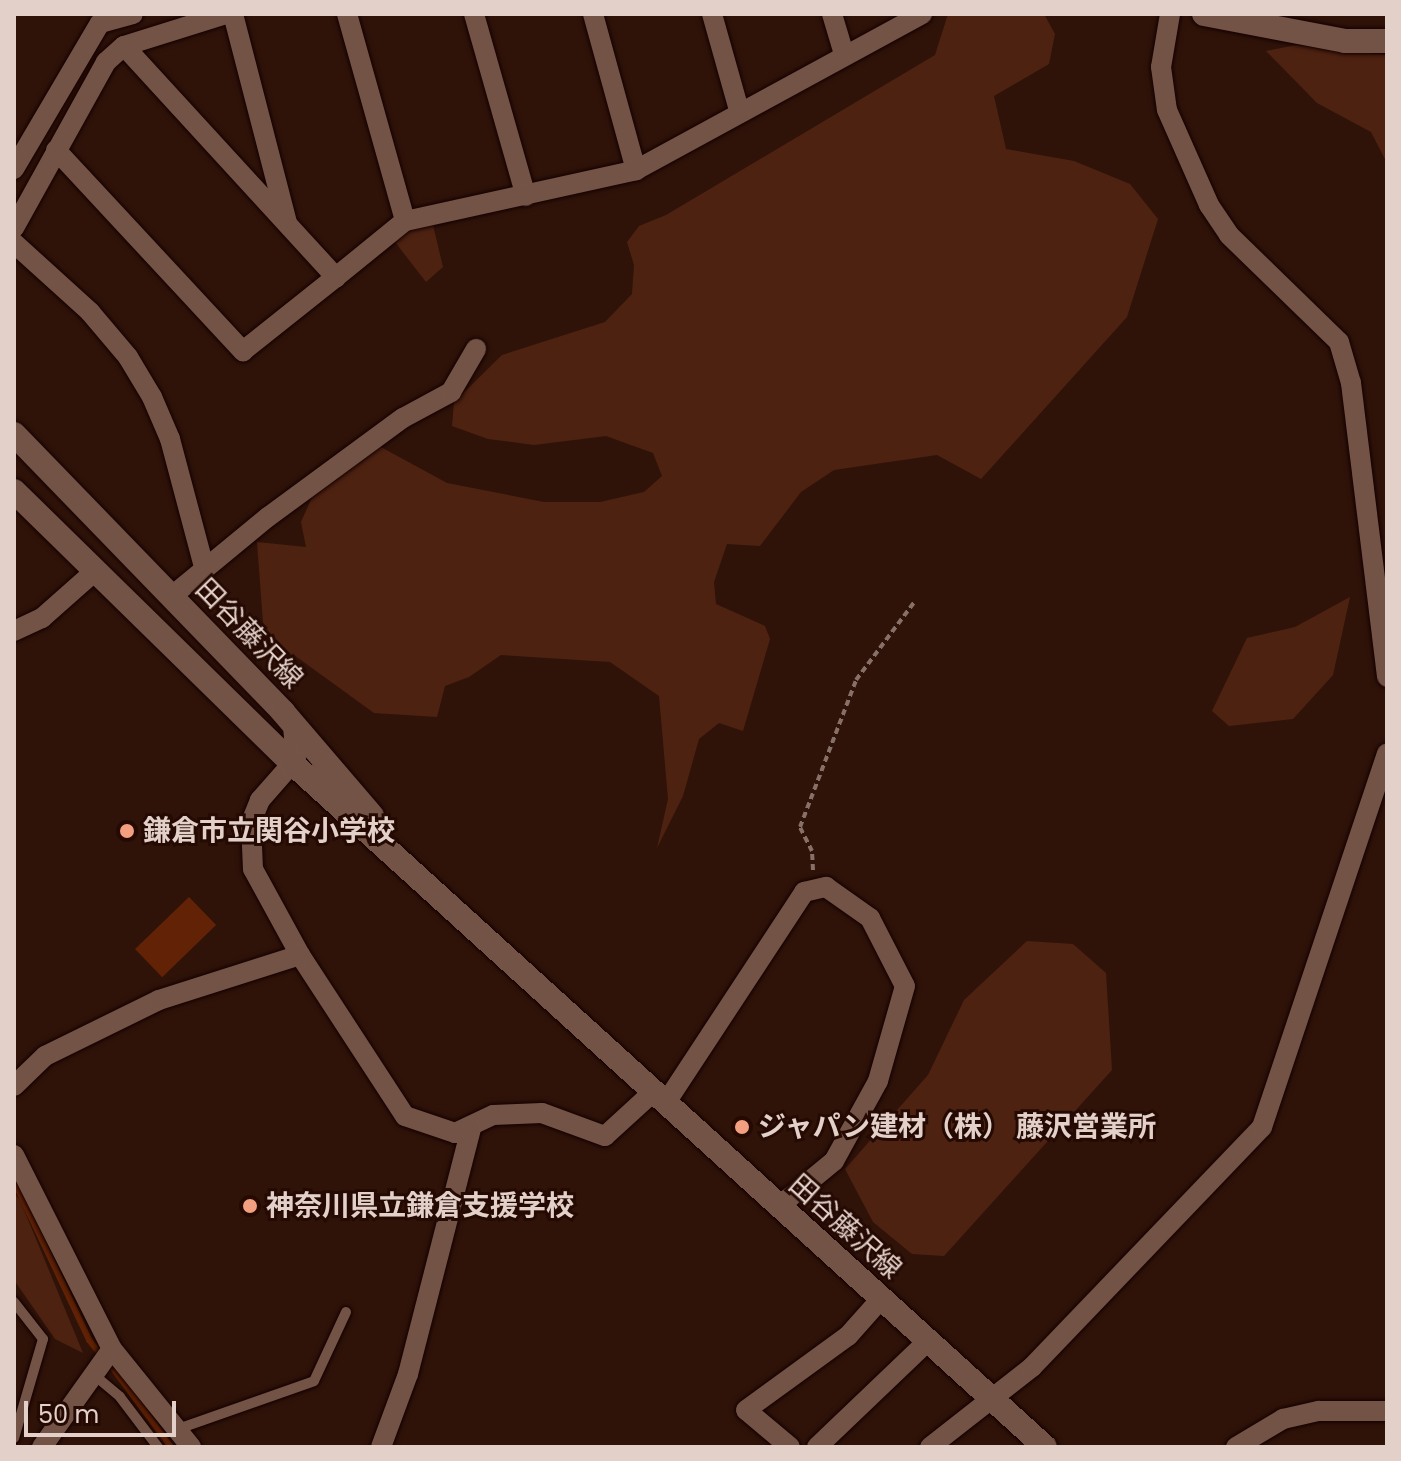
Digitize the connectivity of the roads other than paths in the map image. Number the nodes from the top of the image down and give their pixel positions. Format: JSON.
{"nodes":[{"id":1,"x":133,"y":14,"type":"edge"},
{"id":2,"x":226,"y":14,"type":"edge"},
{"id":3,"x":233,"y":14,"type":"edge"},
{"id":4,"x":347,"y":14,"type":"edge"},
{"id":5,"x":474,"y":14,"type":"edge"},
{"id":6,"x":593,"y":14,"type":"edge"},
{"id":7,"x":712,"y":14,"type":"edge"},
{"id":8,"x":832,"y":14,"type":"edge"},
{"id":9,"x":922,"y":14,"type":"edge"},
{"id":10,"x":1170,"y":14,"type":"edge"},
{"id":11,"x":1204,"y":14,"type":"edge"},
{"id":12,"x":1387,"y":41,"type":"edge"},
{"id":13,"x":124,"y":46,"type":"junction"},
{"id":14,"x":844,"y":54,"type":"junction"},
{"id":15,"x":739,"y":110,"type":"junction"},
{"id":16,"x":56,"y":150,"type":"junction"},
{"id":17,"x":14,"y":169,"type":"edge"},
{"id":18,"x":636,"y":170,"type":"junction"},
{"id":19,"x":526,"y":196,"type":"junction"},
{"id":20,"x":405,"y":221,"type":"junction"},
{"id":21,"x":288,"y":227,"type":"junction"},
{"id":22,"x":14,"y":228,"type":"edge"},
{"id":23,"x":14,"y":243,"type":"edge"},
{"id":24,"x":336,"y":277,"type":"junction"},
{"id":25,"x":476,"y":349,"type":"dead end"},
{"id":26,"x":14,"y":434,"type":"edge"},
{"id":27,"x":14,"y":491,"type":"edge"},
{"id":28,"x":204,"y":567,"type":"junction"},
{"id":29,"x":94,"y":572,"type":"junction"},
{"id":30,"x":172,"y":596,"type":"junction"},
{"id":31,"x":14,"y":631,"type":"edge"},
{"id":32,"x":1387,"y":677,"type":"edge"},
{"id":33,"x":293,"y":726,"type":"junction"},
{"id":34,"x":1387,"y":753,"type":"edge"},
{"id":35,"x":292,"y":763,"type":"junction"},
{"id":36,"x":431,"y":884,"type":"junction"},
{"id":37,"x":300,"y":955,"type":"junction"},
{"id":38,"x":14,"y":1086,"type":"edge"},
{"id":39,"x":658,"y":1098,"type":"junction"},
{"id":40,"x":471,"y":1129,"type":"junction"},
{"id":41,"x":14,"y":1155,"type":"edge"},
{"id":42,"x":778,"y":1207,"type":"junction"},
{"id":43,"x":880,"y":1300,"type":"junction"},
{"id":44,"x":14,"y":1302,"type":"edge"},
{"id":45,"x":346,"y":1312,"type":"dead end"},
{"id":46,"x":927,"y":1342,"type":"junction"},
{"id":47,"x":112,"y":1349,"type":"junction"},
{"id":48,"x":93,"y":1374,"type":"junction"},
{"id":49,"x":991,"y":1400,"type":"junction"},
{"id":50,"x":1387,"y":1411,"type":"edge"},
{"id":51,"x":178,"y":1429,"type":"junction"},
{"id":52,"x":14,"y":1438,"type":"edge"},
{"id":53,"x":42,"y":1447,"type":"edge"},
{"id":54,"x":158,"y":1447,"type":"edge"},
{"id":55,"x":191,"y":1447,"type":"edge"},
{"id":56,"x":381,"y":1447,"type":"edge"},
{"id":57,"x":790,"y":1447,"type":"edge"},
{"id":58,"x":817,"y":1447,"type":"edge"},
{"id":59,"x":930,"y":1447,"type":"edge"},
{"id":60,"x":1045,"y":1447,"type":"edge"},
{"id":61,"x":1236,"y":1447,"type":"edge"}],
"edges":[{"from":1,"to":17,"type":"street"},
{"from":2,"to":13,"type":"street"},
{"from":3,"to":21,"type":"street"},
{"from":4,"to":20,"type":"street"},
{"from":5,"to":19,"type":"street"},
{"from":6,"to":18,"type":"street"},
{"from":7,"to":15,"type":"street"},
{"from":8,"to":14,"type":"street"},
{"from":9,"to":14,"type":"street"},
{"from":10,"to":32,"type":"street"},
{"from":11,"to":12,"type":"main road"},
{"from":13,"to":16,"type":"street"},
{"from":13,"to":21,"type":"street"},
{"from":14,"to":15,"type":"street"},
{"from":15,"to":18,"type":"street"},
{"from":16,"to":22,"type":"street"},
{"from":16,"to":24,"type":"street"},
{"from":18,"to":19,"type":"street"},
{"from":19,"to":20,"type":"street"},
{"from":20,"to":24,"type":"street"},
{"from":21,"to":24,"type":"street"},
{"from":23,"to":28,"type":"street"},
{"from":25,"to":28,"type":"street"},
{"from":26,"to":30,"type":"main road","name":"田谷藤沢線"},
{"from":27,"to":29,"type":"main road","name":"田谷藤沢線"},
{"from":28,"to":30,"type":"street"},
{"from":29,"to":31,"type":"street"},
{"from":29,"to":35,"type":"main road","name":"田谷藤沢線"},
{"from":30,"to":33,"type":"main road","name":"田谷藤沢線"},
{"from":33,"to":35,"type":"street"},
{"from":33,"to":36,"type":"main road","name":"田谷藤沢線"},
{"from":34,"to":49,"type":"street"},
{"from":35,"to":36,"type":"main road","name":"田谷藤沢線"},
{"from":35,"to":37,"type":"street"},
{"from":36,"to":39,"type":"main road","name":"田谷藤沢線"},
{"from":37,"to":38,"type":"street"},
{"from":37,"to":40,"type":"street"},
{"from":39,"to":40,"type":"street"},
{"from":39,"to":42,"type":"main road","name":"田谷藤沢線"},
{"from":39,"to":42,"type":"street"},
{"from":40,"to":56,"type":"street"},
{"from":41,"to":47,"type":"street"},
{"from":42,"to":43,"type":"main road","name":"田谷藤沢線"},
{"from":43,"to":46,"type":"main road","name":"田谷藤沢線"},
{"from":43,"to":57,"type":"street"},
{"from":44,"to":52,"type":"lane"},
{"from":45,"to":51,"type":"lane"},
{"from":46,"to":49,"type":"main road","name":"田谷藤沢線"},
{"from":46,"to":58,"type":"street"},
{"from":47,"to":48,"type":"street"},
{"from":47,"to":51,"type":"street"},
{"from":48,"to":53,"type":"street"},
{"from":48,"to":54,"type":"lane"},
{"from":49,"to":59,"type":"street"},
{"from":49,"to":60,"type":"main road","name":"田谷藤沢線"},
{"from":50,"to":61,"type":"street"},
{"from":51,"to":55,"type":"street"}]}
